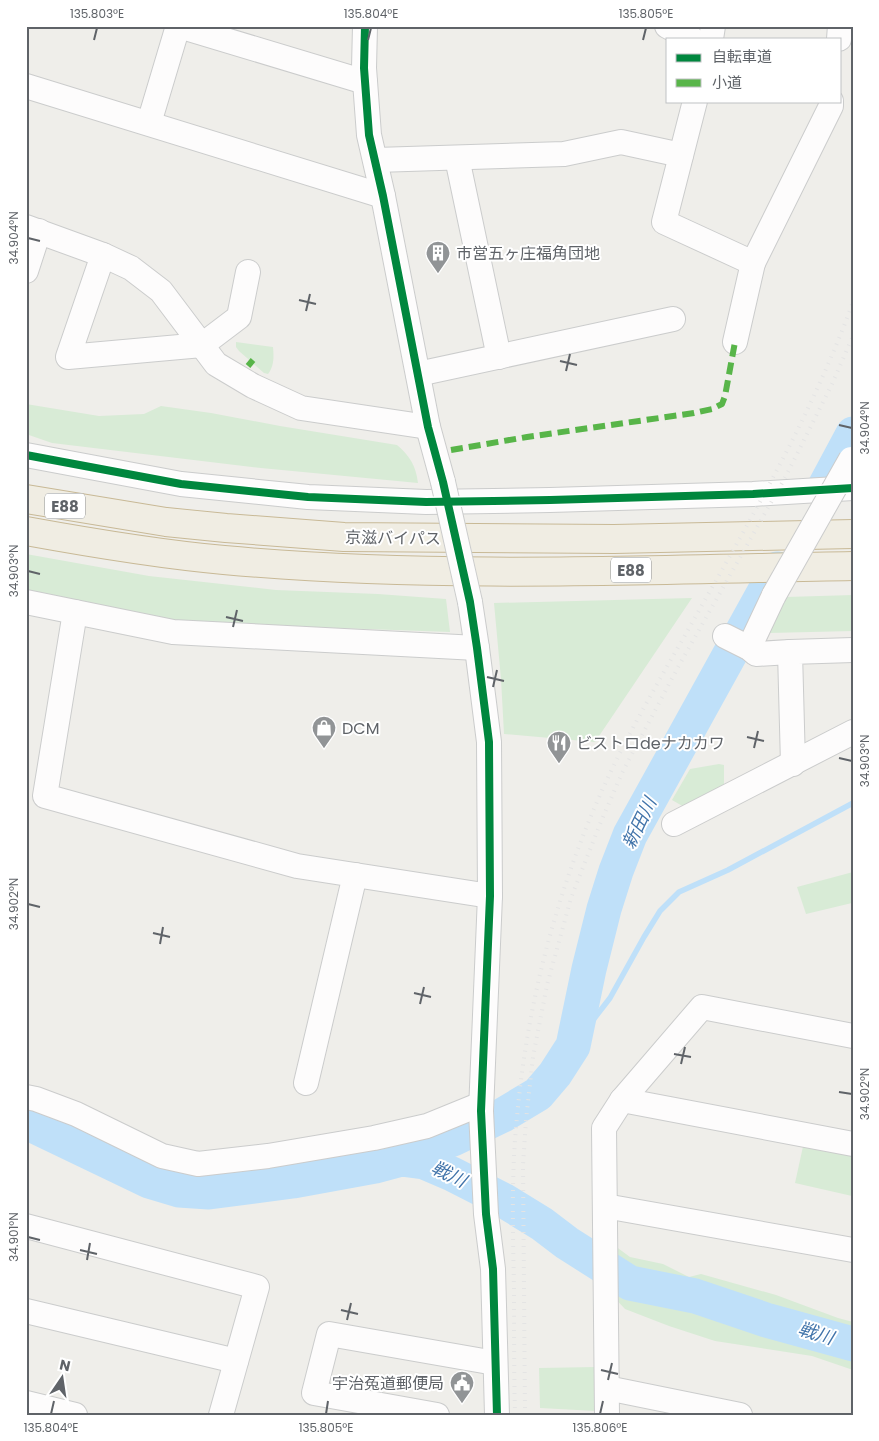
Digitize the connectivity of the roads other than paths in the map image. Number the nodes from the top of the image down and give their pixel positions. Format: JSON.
{"nodes":[{"id":1,"x":179,"y":26,"type":"edge"},
{"id":2,"x":365,"y":26,"type":"edge"},
{"id":3,"x":667,"y":26,"type":"edge"},
{"id":4,"x":690,"y":38,"type":"edge"},
{"id":5,"x":365,"y":82,"type":"junction"},
{"id":6,"x":26,"y":86,"type":"edge"},
{"id":7,"x":695,"y":102,"type":"edge"},
{"id":8,"x":827,"y":103,"type":"edge"},
{"id":9,"x":149,"y":124,"type":"junction"},
{"id":10,"x":681,"y":155,"type":"junction"},
{"id":11,"x":457,"y":158,"type":"junction"},
{"id":12,"x":376,"y":160,"type":"junction"},
{"id":13,"x":383,"y":196,"type":"junction"},
{"id":14,"x":33,"y":229,"type":"edge"},
{"id":15,"x":103,"y":255,"type":"junction"},
{"id":16,"x":753,"y":263,"type":"junction"},
{"id":17,"x":26,"y":271,"type":"edge"},
{"id":18,"x":248,"y":272,"type":"dead end"},
{"id":19,"x":673,"y":319,"type":"dead end"},
{"id":20,"x":735,"y":342,"type":"dead end"},
{"id":21,"x":202,"y":345,"type":"junction"},
{"id":22,"x":499,"y":356,"type":"junction"},
{"id":23,"x":418,"y":374,"type":"junction"},
{"id":24,"x":428,"y":427,"type":"junction"},
{"id":25,"x":26,"y":455,"type":"edge"},
{"id":26,"x":852,"y":457,"type":"edge"},
{"id":27,"x":853,"y":488,"type":"edge"},
{"id":28,"x":26,"y":499,"type":"edge"},
{"id":29,"x":26,"y":531,"type":"edge"},
{"id":30,"x":853,"y":534,"type":"edge"},
{"id":31,"x":853,"y":566,"type":"edge"},
{"id":32,"x":26,"y":602,"type":"edge"},
{"id":33,"x":75,"y":612,"type":"junction"},
{"id":34,"x":477,"y":648,"type":"junction"},
{"id":35,"x":853,"y":650,"type":"edge"},
{"id":36,"x":790,"y":652,"type":"junction"},
{"id":37,"x":853,"y":732,"type":"edge"},
{"id":38,"x":792,"y":764,"type":"junction"},
{"id":39,"x":674,"y":824,"type":"dead end"},
{"id":40,"x":355,"y":875,"type":"junction"},
{"id":41,"x":490,"y":896,"type":"junction"},
{"id":42,"x":853,"y":1036,"type":"edge"},
{"id":43,"x":306,"y":1083,"type":"dead end"},
{"id":44,"x":26,"y":1097,"type":"edge"},
{"id":45,"x":622,"y":1100,"type":"junction"},
{"id":46,"x":481,"y":1107,"type":"junction"},
{"id":47,"x":853,"y":1144,"type":"edge"},
{"id":48,"x":605,"y":1206,"type":"junction"},
{"id":49,"x":26,"y":1226,"type":"edge"},
{"id":50,"x":853,"y":1250,"type":"edge"},
{"id":51,"x":26,"y":1310,"type":"edge"},
{"id":52,"x":236,"y":1361,"type":"junction"},
{"id":53,"x":495,"y":1364,"type":"junction"},
{"id":54,"x":607,"y":1388,"type":"junction"},
{"id":55,"x":26,"y":1403,"type":"edge"},
{"id":56,"x":74,"y":1415,"type":"edge"},
{"id":57,"x":221,"y":1415,"type":"edge"},
{"id":58,"x":437,"y":1415,"type":"edge"},
{"id":59,"x":497,"y":1415,"type":"edge"},
{"id":60,"x":607,"y":1415,"type":"edge"},
{"id":61,"x":740,"y":1415,"type":"edge"}],
"edges":[{"from":1,"to":5,"type":"street"},
{"from":1,"to":9,"type":"street"},
{"from":2,"to":5,"type":"street"},
{"from":3,"to":4,"type":"street"},
{"from":5,"to":12,"type":"street"},
{"from":6,"to":9,"type":"street"},
{"from":7,"to":10,"type":"street"},
{"from":8,"to":16,"type":"street"},
{"from":9,"to":13,"type":"street"},
{"from":10,"to":11,"type":"street"},
{"from":10,"to":16,"type":"street"},
{"from":11,"to":12,"type":"street"},
{"from":11,"to":22,"type":"street"},
{"from":12,"to":13,"type":"street"},
{"from":13,"to":23,"type":"street"},
{"from":14,"to":15,"type":"street"},
{"from":14,"to":17,"type":"street"},
{"from":15,"to":21,"type":"street"},
{"from":15,"to":21,"type":"street"},
{"from":16,"to":20,"type":"street"},
{"from":18,"to":21,"type":"street"},
{"from":19,"to":22,"type":"street"},
{"from":21,"to":24,"type":"street"},
{"from":22,"to":23,"type":"street"},
{"from":23,"to":24,"type":"street"},
{"from":24,"to":34,"type":"street","bridge":true},
{"from":25,"to":27,"type":"street"},
{"from":26,"to":36,"type":"street","bridge":true},
{"from":28,"to":30,"type":"highway","name":"京滋バイパス","number":"E88"},
{"from":29,"to":31,"type":"highway","name":"京滋バイパス","number":"E88"},
{"from":32,"to":33,"type":"street"},
{"from":33,"to":34,"type":"street"},
{"from":33,"to":40,"type":"street"},
{"from":34,"to":41,"type":"street"},
{"from":35,"to":36,"type":"street"},
{"from":36,"to":38,"type":"street"},
{"from":37,"to":38,"type":"street"},
{"from":38,"to":39,"type":"street"},
{"from":40,"to":41,"type":"street"},
{"from":40,"to":43,"type":"street"},
{"from":41,"to":46,"type":"street"},
{"from":42,"to":45,"type":"street"},
{"from":44,"to":46,"type":"street"},
{"from":45,"to":47,"type":"street"},
{"from":45,"to":48,"type":"street"},
{"from":46,"to":53,"type":"street"},
{"from":48,"to":50,"type":"street"},
{"from":48,"to":54,"type":"street"},
{"from":49,"to":52,"type":"street"},
{"from":51,"to":52,"type":"street"},
{"from":52,"to":57,"type":"street"},
{"from":53,"to":58,"type":"street"},
{"from":53,"to":59,"type":"street"},
{"from":54,"to":60,"type":"street"},
{"from":54,"to":61,"type":"street"},
{"from":55,"to":56,"type":"street"}]}
